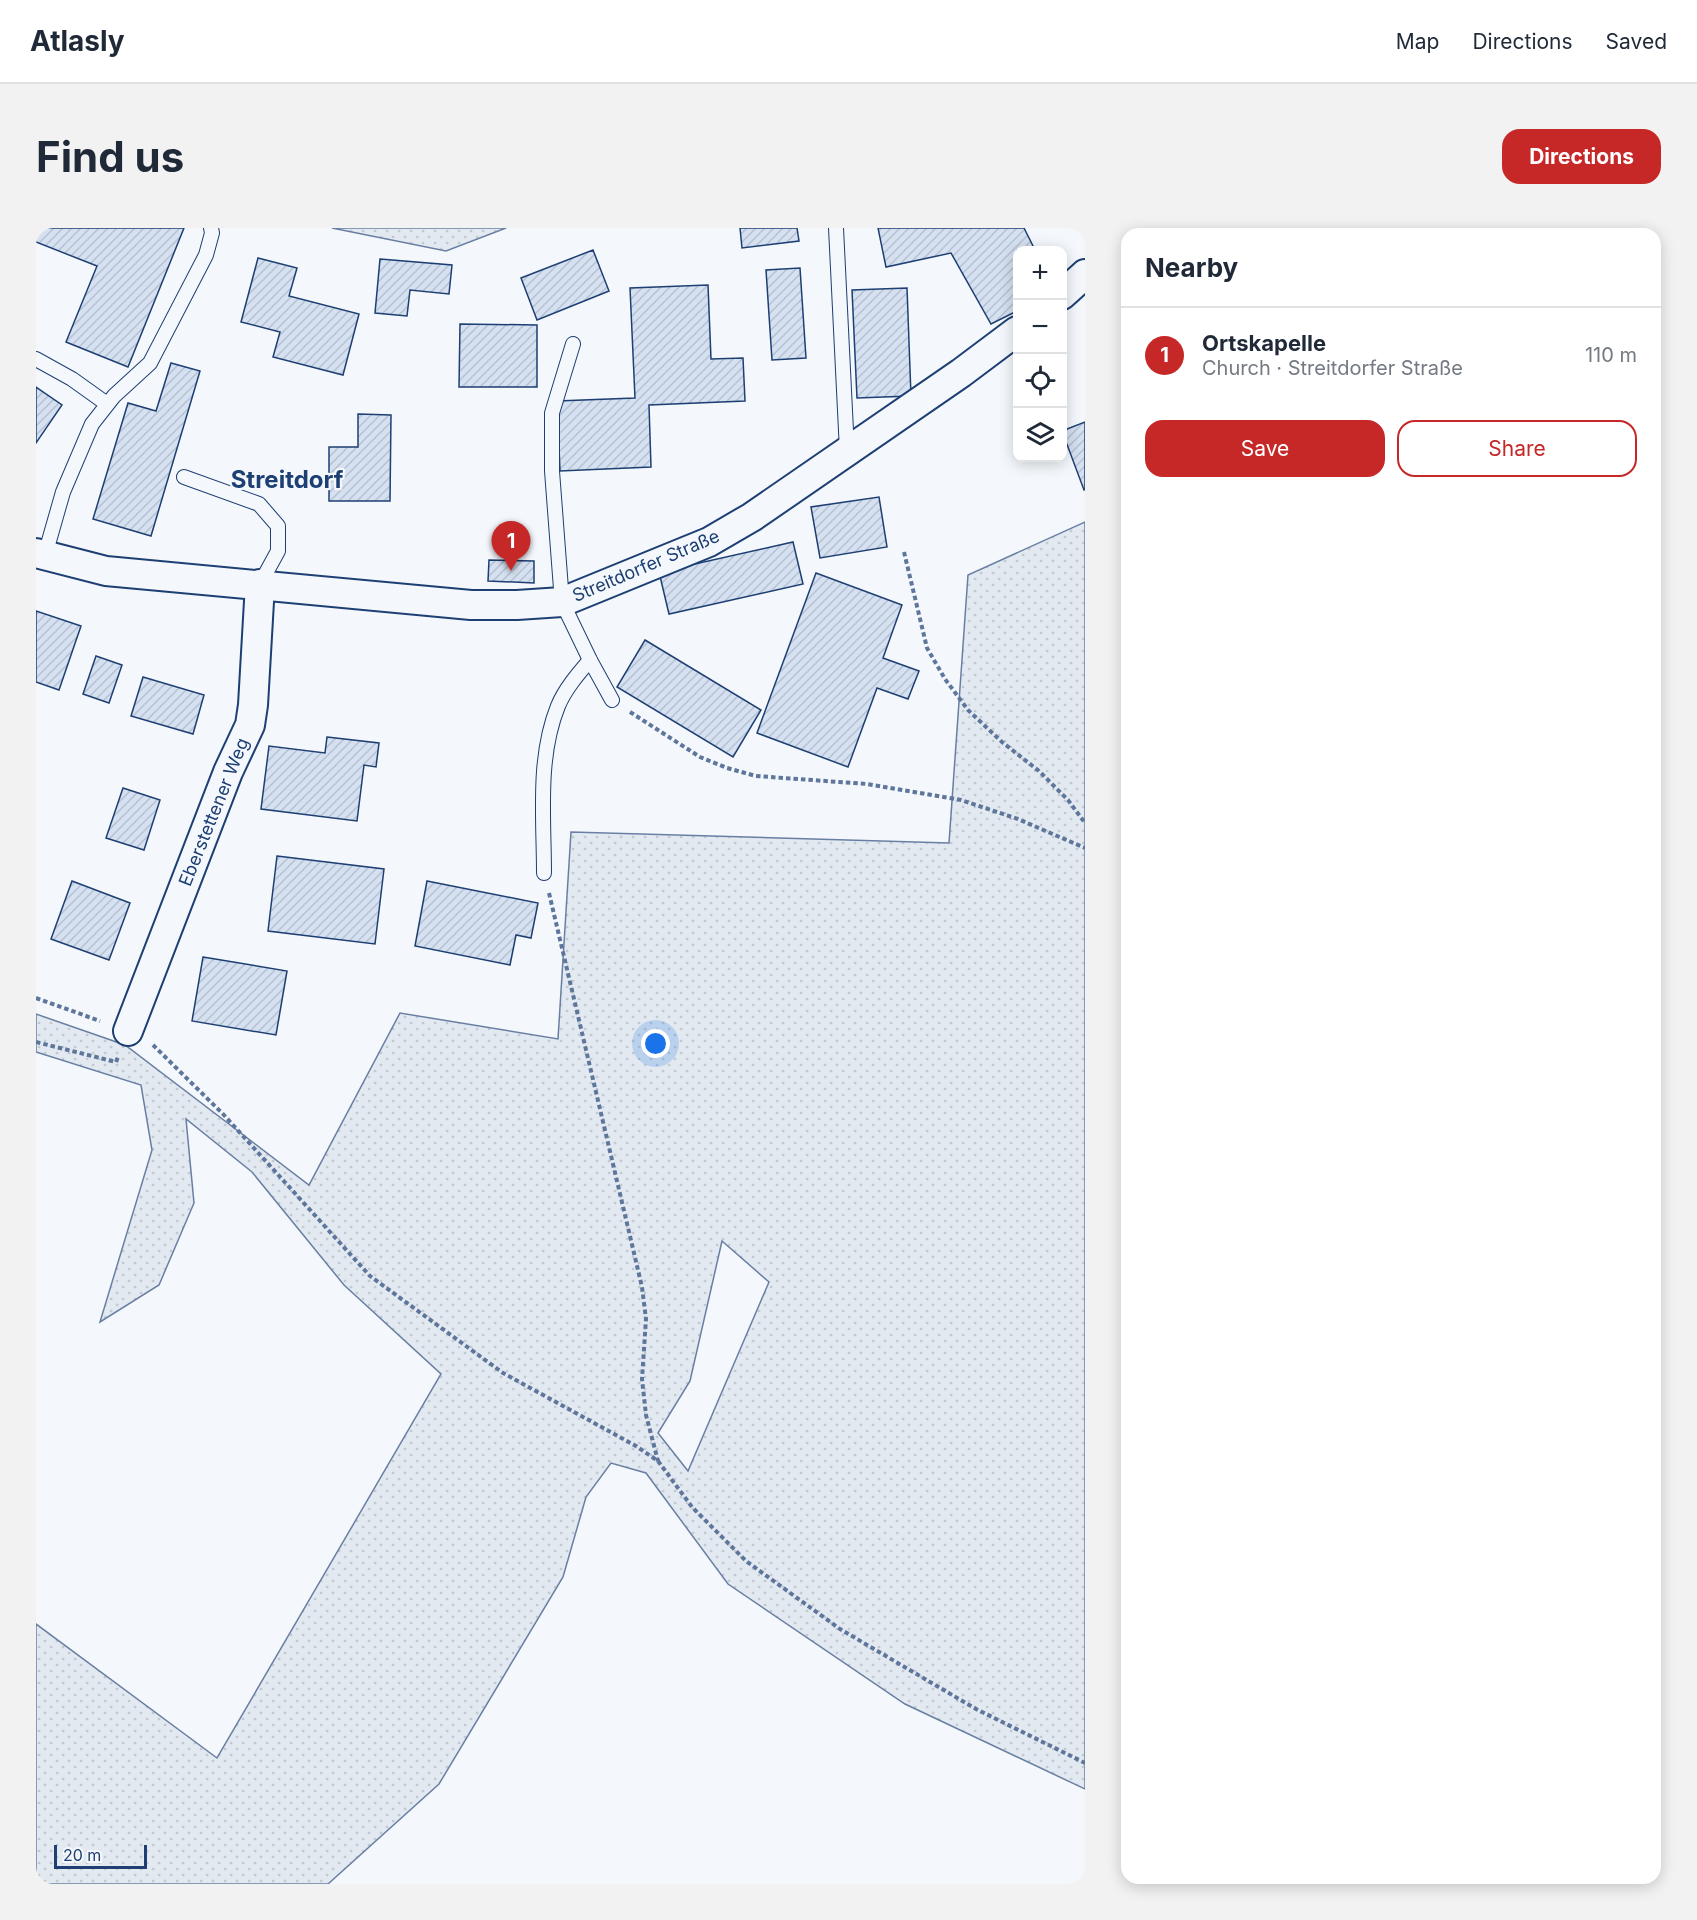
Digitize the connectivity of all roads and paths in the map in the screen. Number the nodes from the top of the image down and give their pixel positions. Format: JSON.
{"nodes":[{"id":1,"x":211,"y":228,"type":"edge"},
{"id":2,"x":836,"y":228,"type":"edge"},
{"id":3,"x":1085,"y":274,"type":"edge"},
{"id":4,"x":1067,"y":290,"type":"edge"},
{"id":5,"x":1013,"y":334,"type":"edge"},
{"id":6,"x":573,"y":344,"type":"dead end"},
{"id":7,"x":36,"y":359,"type":"edge"},
{"id":8,"x":107,"y":404,"type":"junction"},
{"id":9,"x":847,"y":451,"type":"junction"},
{"id":10,"x":184,"y":477,"type":"dead end"},
{"id":11,"x":904,"y":552,"type":"dead end"},
{"id":12,"x":40,"y":554,"type":"edge"},
{"id":13,"x":260,"y":585,"type":"junction"},
{"id":14,"x":562,"y":602,"type":"junction"},
{"id":15,"x":590,"y":660,"type":"junction"},
{"id":16,"x":612,"y":700,"type":"joint"},
{"id":17,"x":1085,"y":823,"type":"edge"},
{"id":18,"x":1085,"y":848,"type":"edge"},
{"id":19,"x":544,"y":873,"type":"joint"},
{"id":20,"x":36,"y":998,"type":"edge"},
{"id":21,"x":36,"y":1042,"type":"edge"},
{"id":22,"x":124,"y":1042,"type":"junction"},
{"id":23,"x":658,"y":1461,"type":"junction"},
{"id":24,"x":1085,"y":1763,"type":"edge"}],
"edges":[{"from":1,"to":8,"type":"lane"},
{"from":2,"to":9,"type":"lane"},
{"from":3,"to":4,"type":"street"},
{"from":5,"to":9,"type":"street","name":"Streitdorfer Straße"},
{"from":6,"to":14,"type":"lane"},
{"from":7,"to":8,"type":"lane"},
{"from":8,"to":12,"type":"lane"},
{"from":9,"to":14,"type":"street","name":"Streitdorfer Straße"},
{"from":10,"to":13,"type":"lane"},
{"from":11,"to":17,"type":"path"},
{"from":12,"to":13,"type":"street","name":"Streitdorfer Straße"},
{"from":13,"to":14,"type":"street","name":"Streitdorfer Straße"},
{"from":13,"to":22,"type":"street","name":"Eberstettener Weg"},
{"from":14,"to":15,"type":"lane"},
{"from":15,"to":16,"type":"lane"},
{"from":15,"to":19,"type":"lane"},
{"from":16,"to":18,"type":"path"},
{"from":19,"to":23,"type":"path"},
{"from":20,"to":22,"type":"path"},
{"from":21,"to":22,"type":"path"},
{"from":22,"to":23,"type":"path"},
{"from":23,"to":24,"type":"path"}]}
